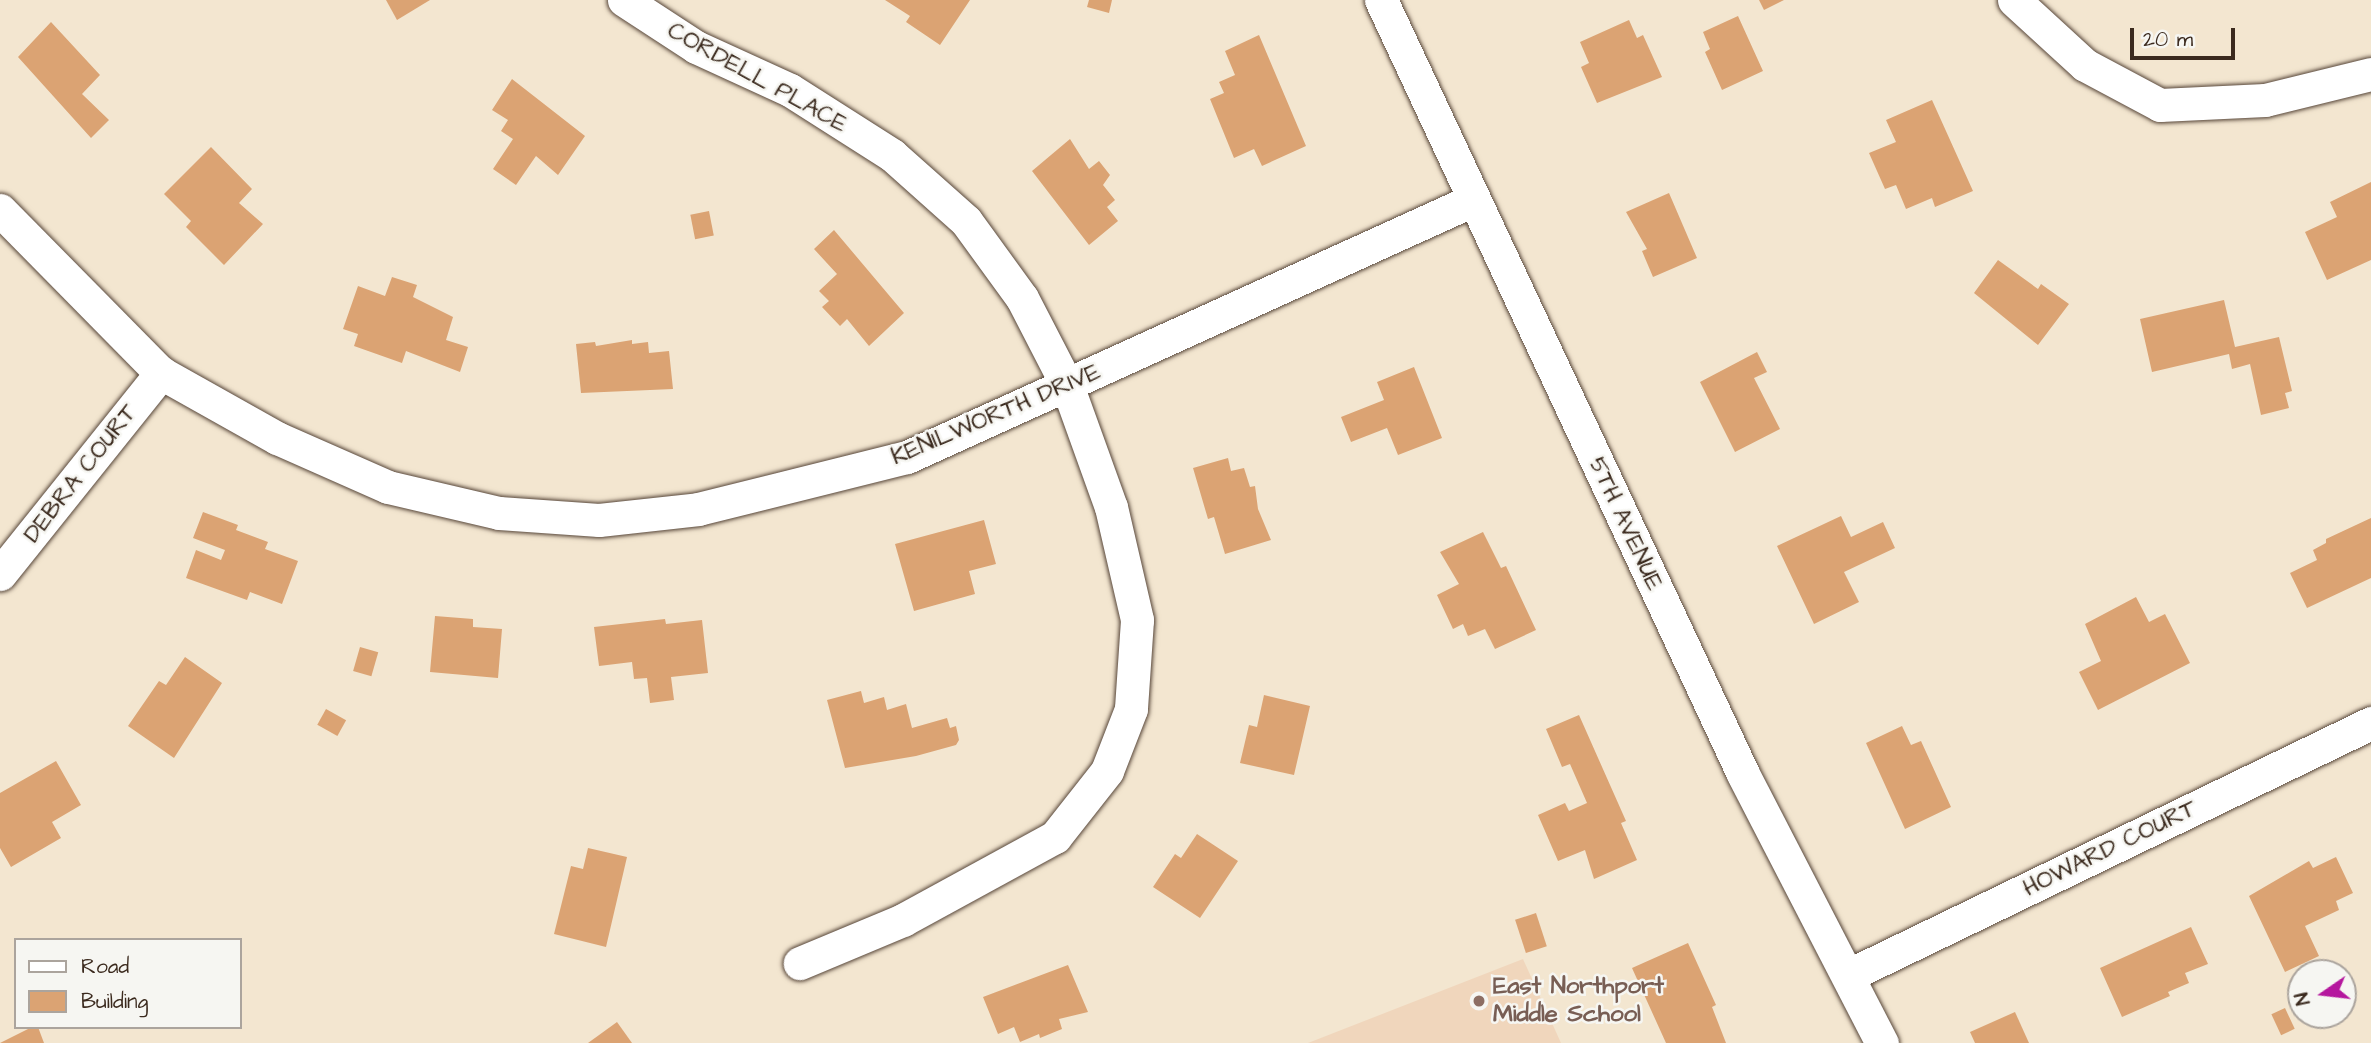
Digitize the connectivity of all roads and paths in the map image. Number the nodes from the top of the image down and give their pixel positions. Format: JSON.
{"nodes":[{"id":1,"x":624,"y":0,"type":"edge"},
{"id":2,"x":1381,"y":0,"type":"edge"},
{"id":3,"x":2014,"y":0,"type":"edge"},
{"id":4,"x":2371,"y":75,"type":"edge"},
{"id":5,"x":1473,"y":200,"type":"junction"},
{"id":6,"x":0,"y":210,"type":"edge"},
{"id":7,"x":161,"y":373,"type":"junction"},
{"id":8,"x":1067,"y":385,"type":"junction"},
{"id":9,"x":0,"y":574,"type":"edge"},
{"id":10,"x":2371,"y":723,"type":"edge"},
{"id":11,"x":800,"y":963,"type":"dead end"},
{"id":12,"x":1849,"y":975,"type":"junction"},
{"id":13,"x":1882,"y":1043,"type":"edge"}],
"edges":[{"from":1,"to":8,"type":"street","name":"CORDELL PLACE"},
{"from":2,"to":5,"type":"street","name":"5TH AVENUE"},
{"from":3,"to":4,"type":"street"},
{"from":5,"to":8,"type":"street","name":"KENILWORTH DRIVE"},
{"from":5,"to":12,"type":"street","name":"5TH AVENUE"},
{"from":6,"to":7,"type":"street","name":"KENILWORTH DRIVE"},
{"from":7,"to":8,"type":"street","name":"KENILWORTH DRIVE"},
{"from":7,"to":9,"type":"street","name":"DEBRA COURT"},
{"from":8,"to":11,"type":"street","name":"CORDELL PLACE"},
{"from":10,"to":12,"type":"street","name":"HOWARD COURT"},
{"from":12,"to":13,"type":"street","name":"5TH AVENUE"}]}
